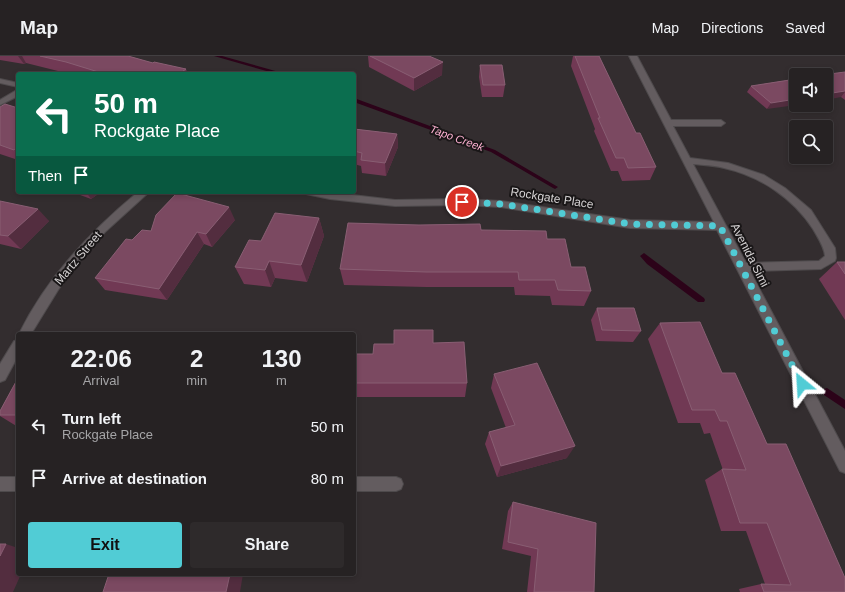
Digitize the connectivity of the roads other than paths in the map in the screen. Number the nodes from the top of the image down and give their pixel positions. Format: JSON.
{"nodes":[{"id":1,"x":633,"y":56,"type":"edge"},
{"id":2,"x":0,"y":81,"type":"edge"},
{"id":3,"x":16,"y":85,"type":"edge"},
{"id":4,"x":16,"y":94,"type":"edge"},
{"id":5,"x":0,"y":103,"type":"edge"},
{"id":6,"x":668,"y":123,"type":"junction"},
{"id":7,"x":721,"y":123,"type":"dead end"},
{"id":8,"x":686,"y":160,"type":"junction"},
{"id":9,"x":142,"y":194,"type":"edge"},
{"id":10,"x":320,"y":194,"type":"edge"},
{"id":11,"x":720,"y":226,"type":"junction"},
{"id":12,"x":742,"y":267,"type":"junction"},
{"id":13,"x":26,"y":332,"type":"edge"},
{"id":14,"x":16,"y":348,"type":"edge"},
{"id":15,"x":0,"y":376,"type":"edge"},
{"id":16,"x":845,"y":466,"type":"edge"},
{"id":17,"x":0,"y":484,"type":"edge"},
{"id":18,"x":16,"y":484,"type":"edge"},
{"id":19,"x":356,"y":484,"type":"edge"},
{"id":20,"x":396,"y":484,"type":"dead end"}],
"edges":[{"from":1,"to":6,"type":"street","name":"Avenida Simi"},
{"from":2,"to":3,"type":"street"},
{"from":4,"to":5,"type":"street"},
{"from":6,"to":7,"type":"street"},
{"from":6,"to":8,"type":"street","name":"Avenida Simi"},
{"from":8,"to":11,"type":"street","name":"Avenida Simi"},
{"from":8,"to":12,"type":"street"},
{"from":9,"to":13,"type":"street","name":"Martz Street"},
{"from":10,"to":11,"type":"street","name":"Rockgate Place"},
{"from":11,"to":12,"type":"street","name":"Avenida Simi"},
{"from":12,"to":16,"type":"street","name":"Avenida Simi"},
{"from":14,"to":15,"type":"street"},
{"from":17,"to":18,"type":"street"},
{"from":19,"to":20,"type":"street"}]}
